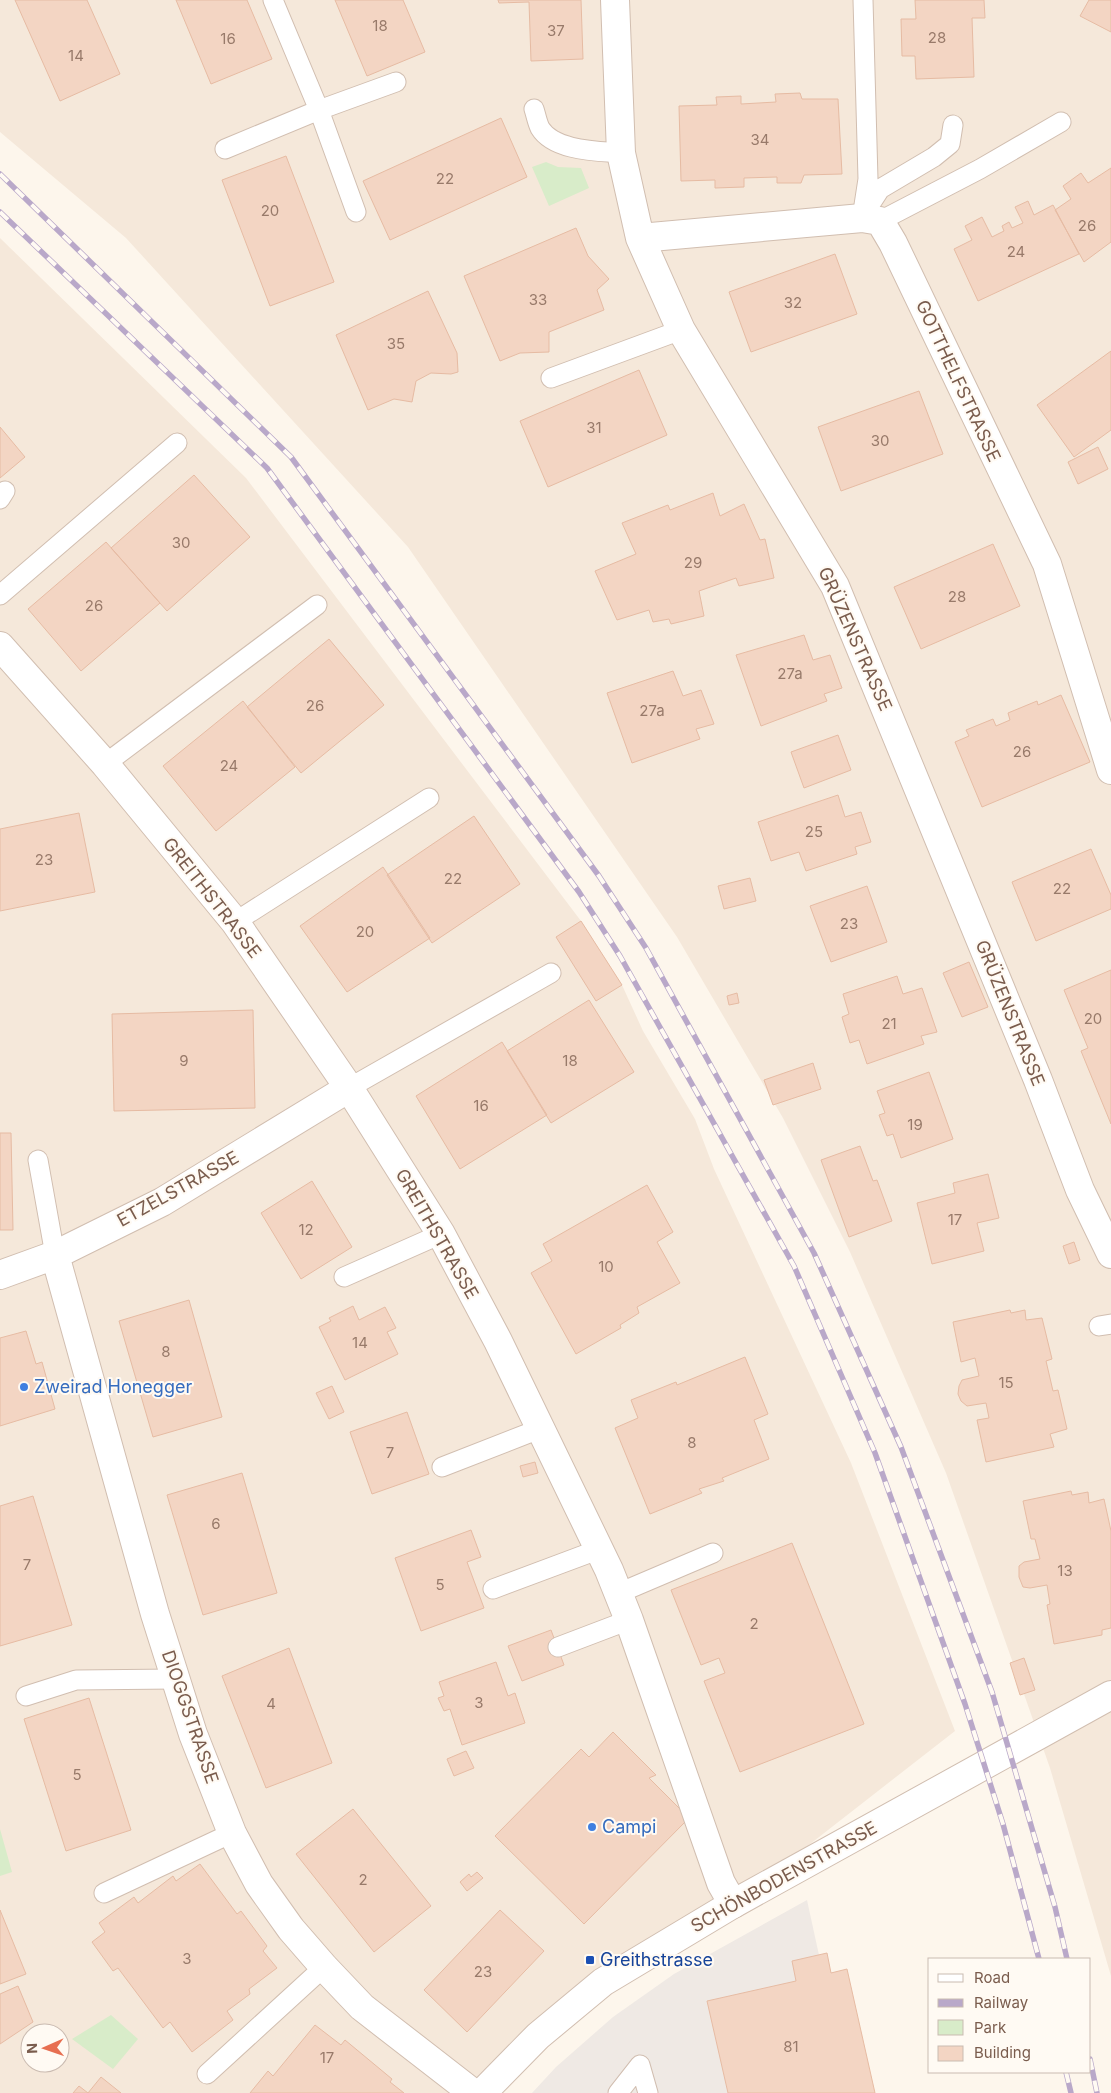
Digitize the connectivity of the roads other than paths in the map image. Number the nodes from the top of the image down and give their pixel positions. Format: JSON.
{"nodes":[{"id":1,"x":273,"y":0,"type":"edge"},
{"id":2,"x":615,"y":0,"type":"edge"},
{"id":3,"x":863,"y":0,"type":"edge"},
{"id":4,"x":396,"y":82,"type":"dead end"},
{"id":5,"x":534,"y":109,"type":"dead end"},
{"id":6,"x":319,"y":110,"type":"junction"},
{"id":7,"x":1061,"y":122,"type":"dead end"},
{"id":8,"x":952,"y":125,"type":"dead end"},
{"id":9,"x":225,"y":149,"type":"dead end"},
{"id":10,"x":621,"y":153,"type":"junction"},
{"id":11,"x":356,"y":212,"type":"dead end"},
{"id":12,"x":871,"y":220,"type":"junction"},
{"id":13,"x":640,"y":238,"type":"junction"},
{"id":14,"x":681,"y":330,"type":"junction"},
{"id":15,"x":551,"y":378,"type":"dead end"},
{"id":16,"x":177,"y":443,"type":"dead end"},
{"id":17,"x":0,"y":595,"type":"edge"},
{"id":18,"x":317,"y":605,"type":"dead end"},
{"id":19,"x":0,"y":646,"type":"edge"},
{"id":20,"x":106,"y":764,"type":"junction"},
{"id":21,"x":1111,"y":770,"type":"edge"},
{"id":22,"x":429,"y":798,"type":"dead end"},
{"id":23,"x":235,"y":922,"type":"junction"},
{"id":24,"x":551,"y":974,"type":"dead end"},
{"id":25,"x":350,"y":1088,"type":"junction"},
{"id":26,"x":38,"y":1160,"type":"dead end"},
{"id":27,"x":441,"y":1234,"type":"junction"},
{"id":28,"x":55,"y":1254,"type":"junction"},
{"id":29,"x":1111,"y":1254,"type":"edge"},
{"id":30,"x":0,"y":1275,"type":"edge"},
{"id":31,"x":344,"y":1277,"type":"dead end"},
{"id":32,"x":542,"y":1428,"type":"junction"},
{"id":33,"x":442,"y":1468,"type":"dead end"},
{"id":34,"x":600,"y":1549,"type":"junction"},
{"id":35,"x":713,"y":1553,"type":"dead end"},
{"id":36,"x":493,"y":1589,"type":"dead end"},
{"id":37,"x":619,"y":1593,"type":"junction"},
{"id":38,"x":629,"y":1620,"type":"junction"},
{"id":39,"x":558,"y":1647,"type":"dead end"},
{"id":40,"x":175,"y":1679,"type":"junction"},
{"id":41,"x":1111,"y":1694,"type":"edge"},
{"id":42,"x":26,"y":1696,"type":"dead end"},
{"id":43,"x":232,"y":1833,"type":"junction"},
{"id":44,"x":104,"y":1893,"type":"dead end"},
{"id":45,"x":733,"y":1904,"type":"junction"},
{"id":46,"x":324,"y":1967,"type":"junction"},
{"id":47,"x":207,"y":2074,"type":"dead end"},
{"id":48,"x":474,"y":2093,"type":"edge"},
{"id":49,"x":482,"y":2093,"type":"edge"},
{"id":50,"x":618,"y":2093,"type":"edge"},
{"id":51,"x":648,"y":2093,"type":"edge"}],
"edges":[{"from":1,"to":6,"type":"lane"},
{"from":2,"to":10,"type":"street","name":"GRÜZENSTRASSE"},
{"from":3,"to":12,"type":"lane"},
{"from":4,"to":6,"type":"lane"},
{"from":5,"to":10,"type":"lane"},
{"from":6,"to":9,"type":"lane"},
{"from":6,"to":11,"type":"lane"},
{"from":7,"to":12,"type":"lane"},
{"from":8,"to":12,"type":"lane"},
{"from":10,"to":13,"type":"street","name":"GRÜZENSTRASSE"},
{"from":12,"to":13,"type":"street"},
{"from":12,"to":21,"type":"street","name":"GOTTHELFSTRASSE"},
{"from":13,"to":14,"type":"street","name":"GRÜZENSTRASSE"},
{"from":14,"to":15,"type":"lane"},
{"from":14,"to":29,"type":"street","name":"GRÜZENSTRASSE"},
{"from":16,"to":17,"type":"lane"},
{"from":18,"to":20,"type":"lane"},
{"from":19,"to":20,"type":"street","name":"GREITHSTRASSE"},
{"from":20,"to":23,"type":"street","name":"GREITHSTRASSE"},
{"from":22,"to":23,"type":"lane"},
{"from":23,"to":25,"type":"street","name":"GREITHSTRASSE"},
{"from":24,"to":25,"type":"lane"},
{"from":25,"to":27,"type":"street","name":"GREITHSTRASSE"},
{"from":25,"to":28,"type":"street","name":"ETZELSTRASSE"},
{"from":26,"to":28,"type":"lane"},
{"from":27,"to":31,"type":"lane"},
{"from":27,"to":32,"type":"street","name":"GREITHSTRASSE"},
{"from":28,"to":30,"type":"street","name":"ETZELSTRASSE"},
{"from":28,"to":40,"type":"street","name":"DIOGGSTRASSE"},
{"from":32,"to":33,"type":"lane"},
{"from":32,"to":34,"type":"street","name":"GREITHSTRASSE"},
{"from":34,"to":36,"type":"lane"},
{"from":34,"to":37,"type":"street","name":"GREITHSTRASSE"},
{"from":35,"to":37,"type":"lane"},
{"from":37,"to":38,"type":"street","name":"GREITHSTRASSE"},
{"from":38,"to":39,"type":"lane"},
{"from":38,"to":45,"type":"street","name":"GREITHSTRASSE"},
{"from":40,"to":42,"type":"lane"},
{"from":40,"to":43,"type":"street","name":"DIOGGSTRASSE"},
{"from":41,"to":45,"type":"street","name":"SCHÖNBODENSTRASSE"},
{"from":43,"to":44,"type":"lane"},
{"from":43,"to":46,"type":"street","name":"DIOGGSTRASSE"},
{"from":45,"to":49,"type":"street","name":"SCHÖNBODENSTRASSE"},
{"from":46,"to":47,"type":"lane"},
{"from":46,"to":48,"type":"street","name":"DIOGGSTRASSE"},
{"from":50,"to":51,"type":"lane"}]}
